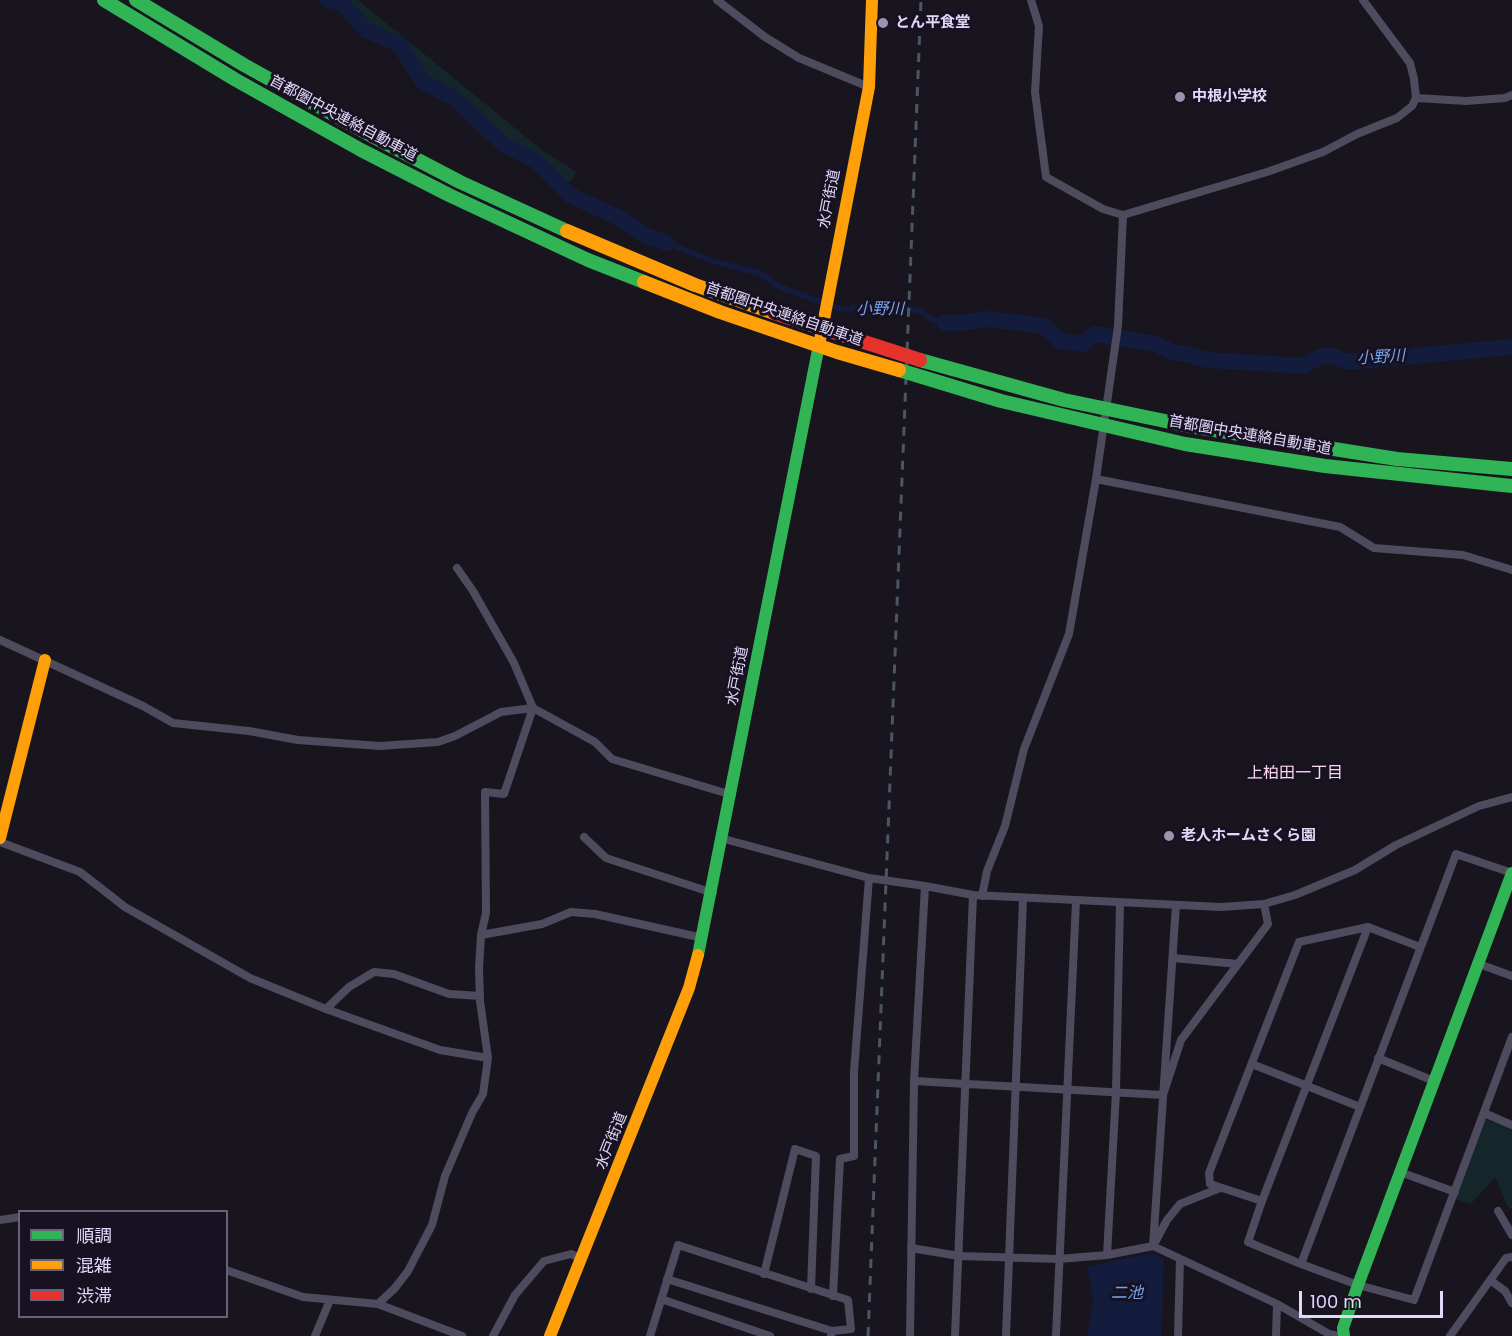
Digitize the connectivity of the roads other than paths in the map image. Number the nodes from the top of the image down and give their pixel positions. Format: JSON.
{"nodes":[{"id":1,"x":104,"y":0,"type":"edge"},
{"id":2,"x":136,"y":0,"type":"edge"},
{"id":3,"x":717,"y":0,"type":"edge"},
{"id":4,"x":872,"y":0,"type":"edge"},
{"id":5,"x":1031,"y":0,"type":"edge"},
{"id":6,"x":1363,"y":0,"type":"edge"},
{"id":7,"x":869,"y":87,"type":"junction"},
{"id":8,"x":1512,"y":95,"type":"edge"},
{"id":9,"x":1416,"y":98,"type":"junction"},
{"id":10,"x":1123,"y":215,"type":"junction"},
{"id":11,"x":1512,"y":469,"type":"edge"},
{"id":12,"x":1096,"y":479,"type":"junction"},
{"id":13,"x":1512,"y":486,"type":"edge"},
{"id":14,"x":457,"y":568,"type":"dead end"},
{"id":15,"x":1512,"y":570,"type":"edge"},
{"id":16,"x":0,"y":640,"type":"edge"},
{"id":17,"x":45,"y":660,"type":"junction"},
{"id":18,"x":533,"y":708,"type":"junction"},
{"id":19,"x":732,"y":795,"type":"junction"},
{"id":20,"x":1512,"y":797,"type":"edge"},
{"id":21,"x":584,"y":837,"type":"dead end"},
{"id":22,"x":724,"y":839,"type":"junction"},
{"id":23,"x":0,"y":840,"type":"edge"},
{"id":24,"x":1512,"y":873,"type":"edge"},
{"id":25,"x":869,"y":878,"type":"junction"},
{"id":26,"x":925,"y":886,"type":"junction"},
{"id":27,"x":713,"y":893,"type":"junction"},
{"id":28,"x":978,"y":896,"type":"junction"},
{"id":29,"x":1023,"y":899,"type":"junction"},
{"id":30,"x":1076,"y":901,"type":"junction"},
{"id":31,"x":1120,"y":903,"type":"junction"},
{"id":32,"x":1264,"y":904,"type":"junction"},
{"id":33,"x":1176,"y":906,"type":"junction"},
{"id":34,"x":1368,"y":927,"type":"junction"},
{"id":35,"x":481,"y":935,"type":"junction"},
{"id":36,"x":703,"y":938,"type":"junction"},
{"id":37,"x":1420,"y":947,"type":"junction"},
{"id":38,"x":1173,"y":958,"type":"junction"},
{"id":39,"x":1238,"y":963,"type":"junction"},
{"id":40,"x":1479,"y":964,"type":"junction"},
{"id":41,"x":1512,"y":976,"type":"edge"},
{"id":42,"x":480,"y":996,"type":"junction"},
{"id":43,"x":326,"y":1009,"type":"junction"},
{"id":44,"x":1512,"y":1037,"type":"edge"},
{"id":45,"x":1510,"y":1049,"type":"edge"},
{"id":46,"x":489,"y":1058,"type":"junction"},
{"id":47,"x":1378,"y":1058,"type":"junction"},
{"id":48,"x":1252,"y":1064,"type":"junction"},
{"id":49,"x":914,"y":1081,"type":"junction"},
{"id":50,"x":1434,"y":1081,"type":"junction"},
{"id":51,"x":966,"y":1084,"type":"junction"},
{"id":52,"x":1305,"y":1085,"type":"junction"},
{"id":53,"x":1016,"y":1087,"type":"junction"},
{"id":54,"x":1067,"y":1090,"type":"junction"},
{"id":55,"x":1116,"y":1092,"type":"junction"},
{"id":56,"x":1163,"y":1095,"type":"junction"},
{"id":57,"x":1360,"y":1107,"type":"junction"},
{"id":58,"x":1484,"y":1113,"type":"junction"},
{"id":59,"x":1512,"y":1125,"type":"edge"},
{"id":60,"x":1400,"y":1172,"type":"junction"},
{"id":61,"x":1220,"y":1188,"type":"junction"},
{"id":62,"x":1455,"y":1192,"type":"junction"},
{"id":63,"x":1262,"y":1201,"type":"junction"},
{"id":64,"x":1498,"y":1211,"type":"dead end"},
{"id":65,"x":18,"y":1216,"type":"edge"},
{"id":66,"x":0,"y":1220,"type":"edge"},
{"id":67,"x":1512,"y":1236,"type":"edge"},
{"id":68,"x":1153,"y":1246,"type":"junction"},
{"id":69,"x":911,"y":1248,"type":"junction"},
{"id":70,"x":1107,"y":1255,"type":"junction"},
{"id":71,"x":959,"y":1256,"type":"junction"},
{"id":72,"x":1512,"y":1257,"type":"edge"},
{"id":73,"x":1010,"y":1258,"type":"junction"},
{"id":74,"x":583,"y":1259,"type":"junction"},
{"id":75,"x":1059,"y":1259,"type":"junction"},
{"id":76,"x":1180,"y":1259,"type":"junction"},
{"id":77,"x":1302,"y":1264,"type":"junction"},
{"id":78,"x":228,"y":1271,"type":"edge"},
{"id":79,"x":764,"y":1274,"type":"junction"},
{"id":80,"x":667,"y":1279,"type":"junction"},
{"id":81,"x":1490,"y":1280,"type":"junction"},
{"id":82,"x":1358,"y":1285,"type":"junction"},
{"id":83,"x":811,"y":1289,"type":"junction"},
{"id":84,"x":832,"y":1296,"type":"junction"},
{"id":85,"x":661,"y":1299,"type":"junction"},
{"id":86,"x":330,"y":1300,"type":"junction"},
{"id":87,"x":1512,"y":1303,"type":"edge"},
{"id":88,"x":378,"y":1304,"type":"junction"},
{"id":89,"x":1277,"y":1304,"type":"junction"},
{"id":90,"x":831,"y":1334,"type":"edge"},
{"id":91,"x":315,"y":1336,"type":"edge"},
{"id":92,"x":462,"y":1336,"type":"edge"},
{"id":93,"x":493,"y":1336,"type":"edge"},
{"id":94,"x":550,"y":1336,"type":"edge"},
{"id":95,"x":650,"y":1336,"type":"edge"},
{"id":96,"x":770,"y":1336,"type":"edge"},
{"id":97,"x":910,"y":1336,"type":"edge"},
{"id":98,"x":955,"y":1336,"type":"edge"},
{"id":99,"x":1006,"y":1336,"type":"edge"},
{"id":100,"x":1056,"y":1336,"type":"edge"},
{"id":101,"x":1178,"y":1336,"type":"edge"},
{"id":102,"x":1276,"y":1336,"type":"edge"},
{"id":103,"x":1339,"y":1336,"type":"edge"},
{"id":104,"x":1344,"y":1336,"type":"edge"},
{"id":105,"x":1450,"y":1336,"type":"edge"}],
"edges":[{"from":1,"to":13,"type":"main road","name":"首都圏中央連絡自動車道","bridge":true},
{"from":2,"to":11,"type":"main road","name":"首都圏中央連絡自動車道","bridge":true},
{"from":3,"to":7,"type":"street"},
{"from":4,"to":7,"type":"main road","name":"水戸街道"},
{"from":5,"to":10,"type":"street"},
{"from":6,"to":9,"type":"street"},
{"from":7,"to":19,"type":"main road","name":"水戸街道"},
{"from":8,"to":9,"type":"street"},
{"from":9,"to":10,"type":"street"},
{"from":10,"to":12,"type":"street"},
{"from":12,"to":15,"type":"street"},
{"from":12,"to":28,"type":"street"},
{"from":14,"to":18,"type":"street"},
{"from":16,"to":17,"type":"street"},
{"from":17,"to":18,"type":"street"},
{"from":17,"to":23,"type":"main road"},
{"from":18,"to":19,"type":"street"},
{"from":18,"to":35,"type":"street"},
{"from":19,"to":22,"type":"main road","name":"水戸街道"},
{"from":20,"to":32,"type":"street"},
{"from":21,"to":27,"type":"street"},
{"from":22,"to":25,"type":"street"},
{"from":22,"to":27,"type":"main road","name":"水戸街道"},
{"from":23,"to":43,"type":"street"},
{"from":24,"to":37,"type":"street"},
{"from":24,"to":40,"type":"main road"},
{"from":25,"to":26,"type":"street"},
{"from":25,"to":84,"type":"street"},
{"from":26,"to":28,"type":"street"},
{"from":26,"to":49,"type":"street"},
{"from":27,"to":36,"type":"main road","name":"水戸街道"},
{"from":28,"to":29,"type":"street"},
{"from":28,"to":51,"type":"street"},
{"from":29,"to":30,"type":"street"},
{"from":29,"to":53,"type":"street"},
{"from":30,"to":31,"type":"street"},
{"from":30,"to":54,"type":"street"},
{"from":31,"to":33,"type":"street"},
{"from":31,"to":55,"type":"street"},
{"from":32,"to":33,"type":"street"},
{"from":32,"to":39,"type":"street"},
{"from":33,"to":38,"type":"street"},
{"from":34,"to":37,"type":"street"},
{"from":34,"to":48,"type":"street"},
{"from":34,"to":52,"type":"street"},
{"from":35,"to":36,"type":"street"},
{"from":35,"to":42,"type":"street"},
{"from":36,"to":74,"type":"main road","name":"水戸街道"},
{"from":37,"to":47,"type":"street"},
{"from":38,"to":39,"type":"street"},
{"from":38,"to":56,"type":"street"},
{"from":39,"to":56,"type":"street"},
{"from":40,"to":41,"type":"street"},
{"from":40,"to":50,"type":"main road"},
{"from":42,"to":43,"type":"street"},
{"from":42,"to":46,"type":"street"},
{"from":43,"to":46,"type":"street"},
{"from":44,"to":45,"type":"street"},
{"from":45,"to":58,"type":"street"},
{"from":46,"to":88,"type":"street"},
{"from":47,"to":50,"type":"street"},
{"from":47,"to":57,"type":"street"},
{"from":48,"to":52,"type":"street"},
{"from":48,"to":61,"type":"street"},
{"from":49,"to":51,"type":"street"},
{"from":49,"to":69,"type":"street"},
{"from":50,"to":60,"type":"main road"},
{"from":51,"to":53,"type":"street"},
{"from":51,"to":71,"type":"street"},
{"from":52,"to":57,"type":"street"},
{"from":52,"to":63,"type":"street"},
{"from":53,"to":54,"type":"street"},
{"from":53,"to":73,"type":"street"},
{"from":54,"to":55,"type":"street"},
{"from":54,"to":75,"type":"street"},
{"from":55,"to":56,"type":"street"},
{"from":55,"to":70,"type":"street"},
{"from":56,"to":68,"type":"street"},
{"from":57,"to":77,"type":"street"},
{"from":58,"to":59,"type":"street"},
{"from":58,"to":62,"type":"street"},
{"from":60,"to":62,"type":"street"},
{"from":60,"to":82,"type":"main road"},
{"from":61,"to":63,"type":"street"},
{"from":61,"to":68,"type":"street"},
{"from":62,"to":82,"type":"street"},
{"from":63,"to":77,"type":"street"},
{"from":64,"to":67,"type":"street"},
{"from":65,"to":66,"type":"street"},
{"from":68,"to":70,"type":"street"},
{"from":68,"to":76,"type":"street"},
{"from":69,"to":71,"type":"street"},
{"from":69,"to":97,"type":"street"},
{"from":70,"to":75,"type":"street"},
{"from":71,"to":73,"type":"street"},
{"from":71,"to":98,"type":"street"},
{"from":72,"to":81,"type":"street"},
{"from":73,"to":75,"type":"street"},
{"from":73,"to":99,"type":"street"},
{"from":74,"to":93,"type":"street"},
{"from":74,"to":94,"type":"main road","name":"水戸街道"},
{"from":75,"to":100,"type":"street"},
{"from":76,"to":89,"type":"street"},
{"from":76,"to":101,"type":"street"},
{"from":77,"to":82,"type":"street"},
{"from":78,"to":86,"type":"street"},
{"from":79,"to":80,"type":"street"},
{"from":79,"to":83,"type":"street"},
{"from":79,"to":83,"type":"street"},
{"from":80,"to":85,"type":"street"},
{"from":80,"to":90,"type":"street"},
{"from":81,"to":87,"type":"street"},
{"from":81,"to":105,"type":"street"},
{"from":82,"to":104,"type":"main road"},
{"from":83,"to":84,"type":"street"},
{"from":84,"to":90,"type":"street"},
{"from":85,"to":95,"type":"street"},
{"from":85,"to":96,"type":"street"},
{"from":86,"to":88,"type":"street"},
{"from":86,"to":91,"type":"street"},
{"from":88,"to":92,"type":"street"},
{"from":89,"to":102,"type":"street"},
{"from":89,"to":103,"type":"street"}]}
